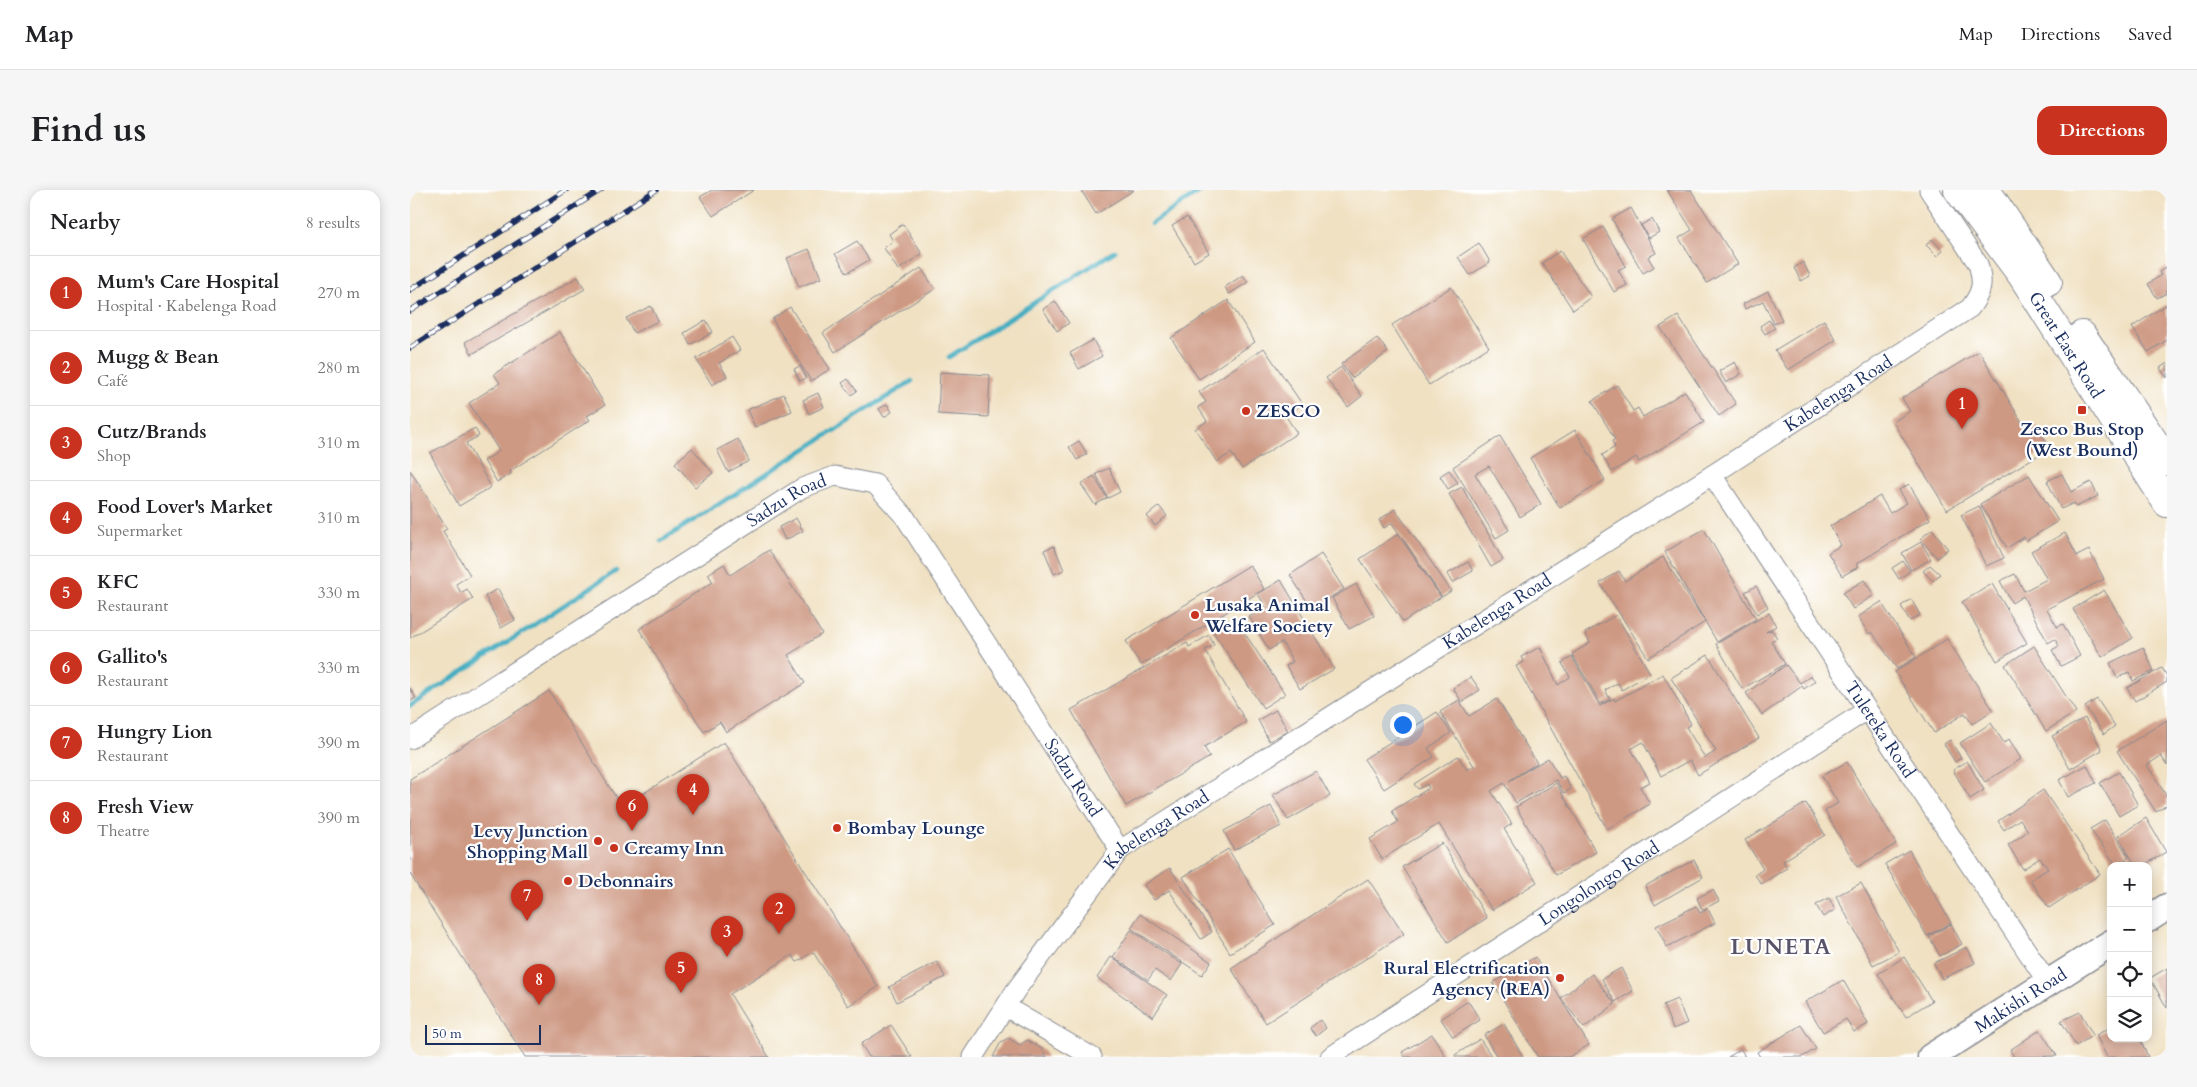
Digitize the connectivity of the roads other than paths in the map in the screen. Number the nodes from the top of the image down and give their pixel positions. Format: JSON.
{"nodes":[{"id":1,"x":1929,"y":190,"type":"edge"},
{"id":2,"x":1958,"y":190,"type":"edge"},
{"id":3,"x":1986,"y":190,"type":"edge"},
{"id":4,"x":2167,"y":461,"type":"edge"},
{"id":5,"x":1712,"y":475,"type":"junction"},
{"id":6,"x":2167,"y":503,"type":"edge"},
{"id":7,"x":1867,"y":710,"type":"junction"},
{"id":8,"x":410,"y":739,"type":"edge"},
{"id":9,"x":1120,"y":850,"type":"junction"},
{"id":10,"x":2167,"y":907,"type":"edge"},
{"id":11,"x":2152,"y":916,"type":"edge"},
{"id":12,"x":2107,"y":946,"type":"edge"},
{"id":13,"x":2048,"y":983,"type":"junction"},
{"id":14,"x":1006,"y":1007,"type":"junction"},
{"id":15,"x":973,"y":1057,"type":"edge"},
{"id":16,"x":1092,"y":1057,"type":"edge"},
{"id":17,"x":1330,"y":1057,"type":"edge"},
{"id":18,"x":1931,"y":1057,"type":"edge"}],
"edges":[{"from":1,"to":5,"type":"street","name":"Kabelenga Road"},
{"from":2,"to":6,"type":"main road","name":"Great East Road"},
{"from":3,"to":4,"type":"main road","name":"Great East Road"},
{"from":5,"to":7,"type":"street","name":"Tuleteka Road"},
{"from":5,"to":9,"type":"street","name":"Kabelenga Road"},
{"from":7,"to":13,"type":"street","name":"Tuleteka Road"},
{"from":7,"to":17,"type":"street","name":"Longolongo Road"},
{"from":8,"to":9,"type":"street","name":"Sadzu Road"},
{"from":9,"to":14,"type":"street","name":"Kabelenga Road"},
{"from":10,"to":11,"type":"main road"},
{"from":12,"to":13,"type":"main road","name":"Makishi Road"},
{"from":13,"to":18,"type":"main road","name":"Makishi Road"},
{"from":14,"to":15,"type":"street","name":"Kabelenga Road"},
{"from":14,"to":16,"type":"street"}]}
